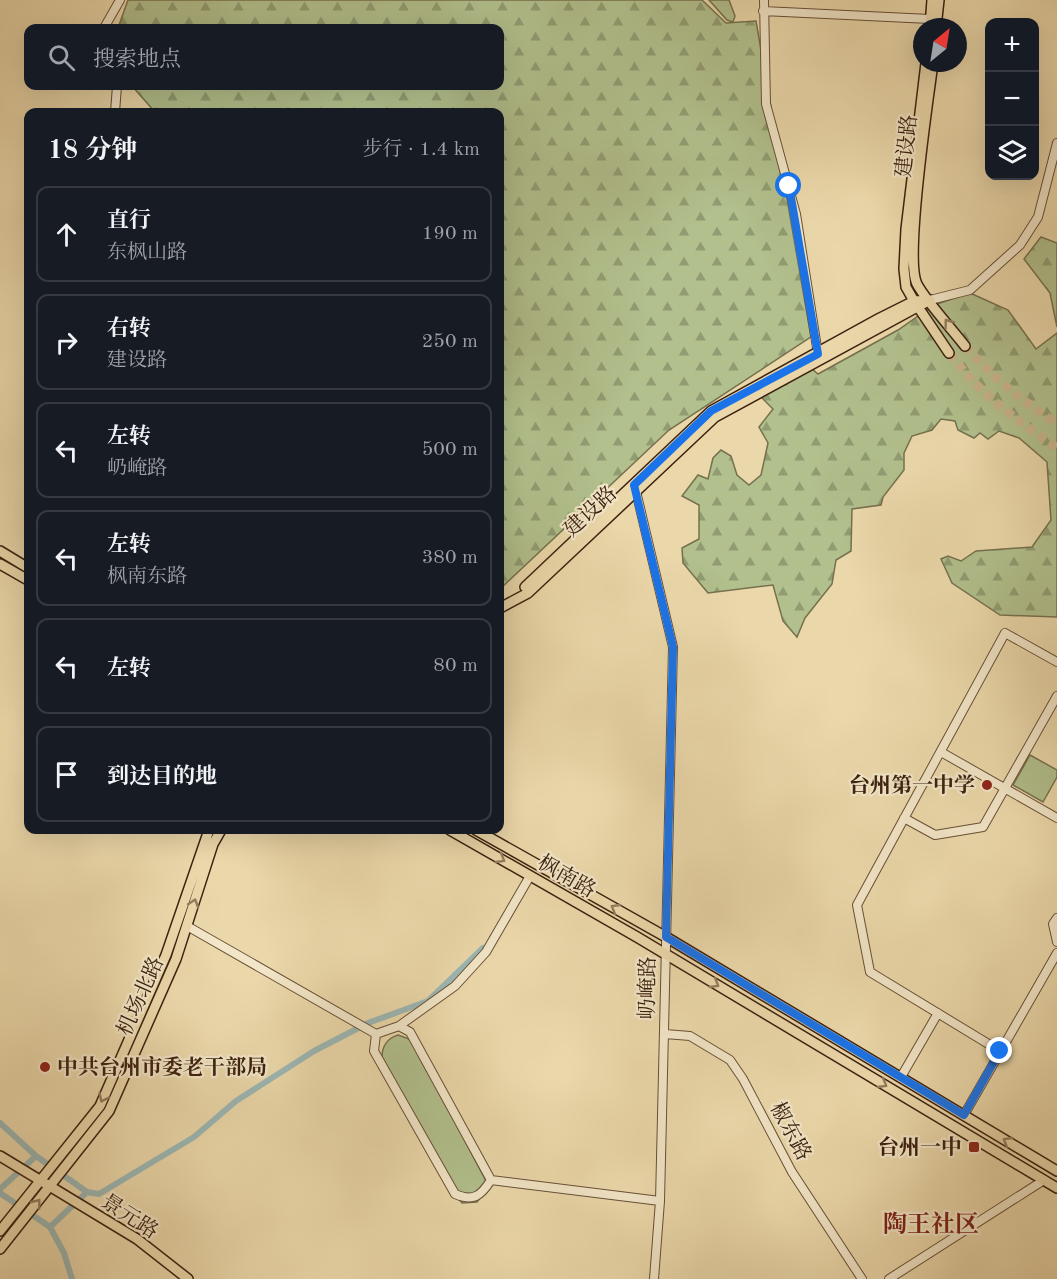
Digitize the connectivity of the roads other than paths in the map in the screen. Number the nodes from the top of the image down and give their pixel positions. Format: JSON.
{"nodes":[{"id":1,"x":120,"y":0,"type":"edge"},
{"id":2,"x":764,"y":0,"type":"edge"},
{"id":3,"x":932,"y":0,"type":"edge"},
{"id":4,"x":939,"y":0,"type":"edge"},
{"id":5,"x":764,"y":11,"type":"junction"},
{"id":6,"x":932,"y":18,"type":"edge"},
{"id":7,"x":934,"y":18,"type":"edge"},
{"id":8,"x":913,"y":23,"type":"edge"},
{"id":9,"x":106,"y":24,"type":"edge"},
{"id":10,"x":925,"y":72,"type":"edge"},
{"id":11,"x":932,"y":72,"type":"edge"},
{"id":12,"x":117,"y":90,"type":"edge"},
{"id":13,"x":115,"y":108,"type":"edge"},
{"id":14,"x":1057,"y":144,"type":"edge"},
{"id":15,"x":930,"y":300,"type":"junction"},
{"id":16,"x":916,"y":304,"type":"junction"},
{"id":17,"x":965,"y":346,"type":"tunnel mouth"},
{"id":18,"x":949,"y":353,"type":"tunnel mouth"},
{"id":19,"x":818,"y":354,"type":"junction"},
{"id":20,"x":635,"y":489,"type":"junction"},
{"id":21,"x":0,"y":551,"type":"edge"},
{"id":22,"x":0,"y":564,"type":"edge"},
{"id":23,"x":24,"y":566,"type":"edge"},
{"id":24,"x":24,"y":578,"type":"edge"},
{"id":25,"x":504,"y":600,"type":"edge"},
{"id":26,"x":504,"y":607,"type":"edge"},
{"id":27,"x":1057,"y":662,"type":"edge"},
{"id":28,"x":1057,"y":696,"type":"edge"},
{"id":29,"x":941,"y":752,"type":"junction"},
{"id":30,"x":1005,"y":788,"type":"junction"},
{"id":31,"x":904,"y":818,"type":"junction"},
{"id":32,"x":1057,"y":818,"type":"edge"},
{"id":33,"x":208,"y":834,"type":"edge"},
{"id":34,"x":219,"y":834,"type":"edge"},
{"id":35,"x":457,"y":834,"type":"edge"},
{"id":36,"x":483,"y":834,"type":"edge"},
{"id":37,"x":530,"y":876,"type":"junction"},
{"id":38,"x":1057,"y":918,"type":"edge"},
{"id":39,"x":187,"y":926,"type":"junction"},
{"id":40,"x":666,"y":937,"type":"junction"},
{"id":41,"x":1057,"y":942,"type":"edge"},
{"id":42,"x":1057,"y":953,"type":"edge"},
{"id":43,"x":665,"y":954,"type":"junction"},
{"id":44,"x":938,"y":1013,"type":"junction"},
{"id":45,"x":399,"y":1026,"type":"junction"},
{"id":46,"x":375,"y":1034,"type":"junction"},
{"id":47,"x":665,"y":1034,"type":"junction"},
{"id":48,"x":1000,"y":1051,"type":"junction"},
{"id":49,"x":901,"y":1077,"type":"junction"},
{"id":50,"x":964,"y":1115,"type":"junction"},
{"id":51,"x":0,"y":1156,"type":"edge"},
{"id":52,"x":1057,"y":1171,"type":"edge"},
{"id":53,"x":37,"y":1179,"type":"junction"},
{"id":54,"x":490,"y":1180,"type":"junction"},
{"id":55,"x":1044,"y":1180,"type":"junction"},
{"id":56,"x":50,"y":1187,"type":"junction"},
{"id":57,"x":1057,"y":1188,"type":"edge"},
{"id":58,"x":660,"y":1201,"type":"junction"},
{"id":59,"x":0,"y":1232,"type":"edge"},
{"id":60,"x":0,"y":1249,"type":"edge"},
{"id":61,"x":188,"y":1279,"type":"edge"},
{"id":62,"x":654,"y":1279,"type":"edge"},
{"id":63,"x":862,"y":1279,"type":"edge"},
{"id":64,"x":889,"y":1279,"type":"edge"}],
"edges":[{"from":1,"to":9,"type":"street"},
{"from":2,"to":5,"type":"street"},
{"from":3,"to":6,"type":"main road"},
{"from":4,"to":7,"type":"main road"},
{"from":5,"to":8,"type":"street"},
{"from":5,"to":19,"type":"street"},
{"from":10,"to":16,"type":"main road","name":"建设路"},
{"from":11,"to":15,"type":"main road","name":"建设路"},
{"from":12,"to":13,"type":"street"},
{"from":14,"to":15,"type":"street"},
{"from":15,"to":16,"type":"main road","name":"建设路"},
{"from":17,"to":15,"type":"main road","name":"建设路","one_way":true},
{"from":16,"to":18,"type":"main road","name":"建设路"},
{"from":16,"to":19,"type":"main road","name":"建设路"},
{"from":16,"to":20,"type":"main road","name":"建设路"},
{"from":19,"to":20,"type":"main road","name":"建设路"},
{"from":20,"to":25,"type":"main road","name":"建设路"},
{"from":20,"to":26,"type":"main road","name":"建设路"},
{"from":20,"to":40,"type":"street","name":"屷崦路"},
{"from":21,"to":23,"type":"main road"},
{"from":22,"to":24,"type":"main road"},
{"from":27,"to":29,"type":"street"},
{"from":28,"to":30,"type":"street"},
{"from":29,"to":30,"type":"street"},
{"from":29,"to":31,"type":"street"},
{"from":30,"to":31,"type":"street"},
{"from":30,"to":32,"type":"street"},
{"from":31,"to":44,"type":"street"},
{"from":33,"to":53,"type":"main road","name":"机场北路","one_way":true},
{"from":39,"to":34,"type":"main road","name":"机场北路","one_way":true},
{"from":35,"to":37,"type":"main road","name":"枫南路","one_way":true},
{"from":40,"to":36,"type":"main road","name":"枫南路","one_way":true},
{"from":37,"to":43,"type":"main road","name":"枫南路"},
{"from":37,"to":45,"type":"street"},
{"from":38,"to":41,"type":"street"},
{"from":39,"to":46,"type":"street"},
{"from":39,"to":56,"type":"main road","name":"机场北路"},
{"from":40,"to":43,"type":"street","name":"屷崦路"},
{"from":40,"to":49,"type":"main road","name":"枫南路"},
{"from":42,"to":48,"type":"street"},
{"from":43,"to":47,"type":"street","name":"屷崦路"},
{"from":43,"to":55,"type":"main road","name":"枫南路","one_way":true},
{"from":44,"to":48,"type":"street"},
{"from":44,"to":49,"type":"street"},
{"from":45,"to":46,"type":"street"},
{"from":45,"to":54,"type":"street"},
{"from":46,"to":54,"type":"street"},
{"from":47,"to":58,"type":"street","name":"屷崦路"},
{"from":47,"to":63,"type":"street","name":"椒东路"},
{"from":48,"to":50,"type":"street"},
{"from":49,"to":50,"type":"main road","name":"枫南路"},
{"from":52,"to":50,"type":"main road","name":"枫南路","one_way":true},
{"from":51,"to":53,"type":"main road","name":"景元路"},
{"from":53,"to":56,"type":"main road","name":"景元路"},
{"from":53,"to":59,"type":"main road","name":"机场北路"},
{"from":54,"to":58,"type":"street"},
{"from":55,"to":57,"type":"main road","name":"枫南路"},
{"from":55,"to":64,"type":"street"},
{"from":60,"to":56,"type":"main road","name":"机场北路","one_way":true},
{"from":56,"to":61,"type":"main road","name":"景元路"},
{"from":58,"to":62,"type":"street","name":"屷崦路"}]}
